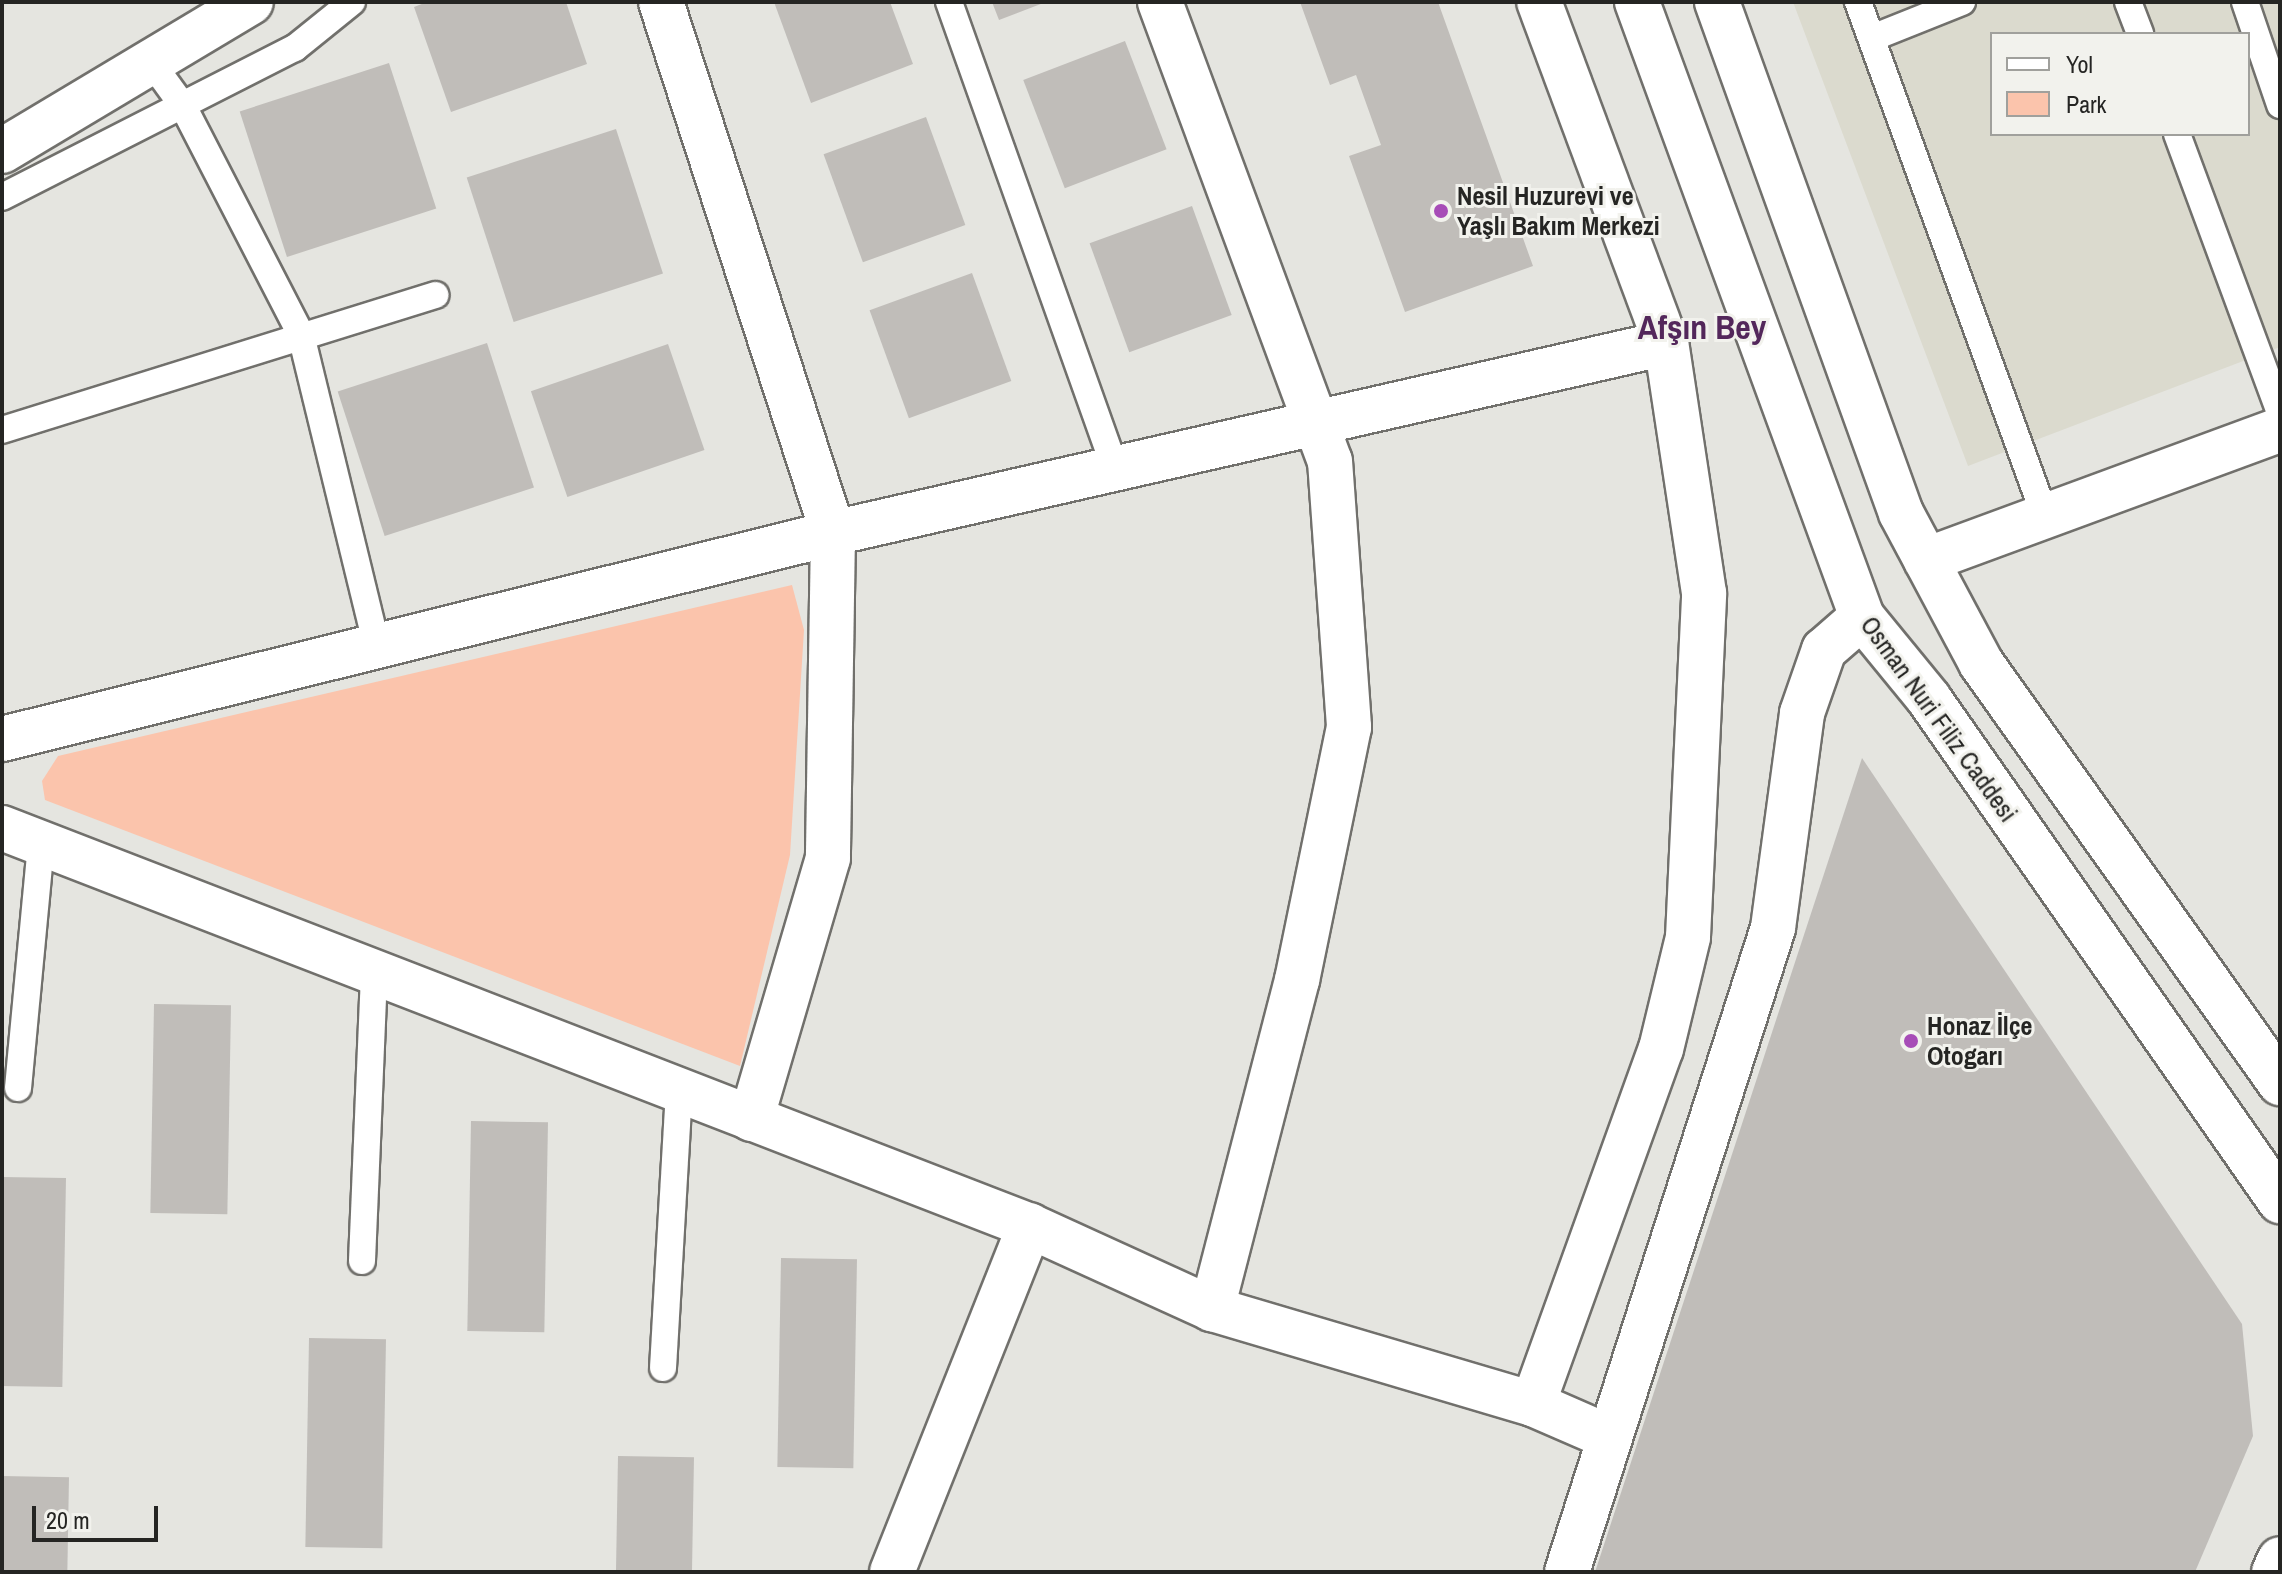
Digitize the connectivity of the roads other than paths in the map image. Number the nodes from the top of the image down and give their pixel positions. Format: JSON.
{"nodes":[{"id":1,"x":251,"y":2,"type":"edge"},
{"id":2,"x":352,"y":2,"type":"edge"},
{"id":3,"x":661,"y":2,"type":"edge"},
{"id":4,"x":949,"y":2,"type":"edge"},
{"id":5,"x":1160,"y":2,"type":"edge"},
{"id":6,"x":1539,"y":2,"type":"edge"},
{"id":7,"x":1637,"y":2,"type":"edge"},
{"id":8,"x":1717,"y":2,"type":"edge"},
{"id":9,"x":1858,"y":2,"type":"edge"},
{"id":10,"x":1962,"y":2,"type":"edge"},
{"id":11,"x":2128,"y":2,"type":"edge"},
{"id":12,"x":2245,"y":2,"type":"edge"},
{"id":13,"x":2139,"y":32,"type":"edge"},
{"id":14,"x":1872,"y":38,"type":"junction"},
{"id":15,"x":151,"y":62,"type":"junction"},
{"id":16,"x":2280,"y":105,"type":"edge"},
{"id":17,"x":183,"y":106,"type":"junction"},
{"id":18,"x":2178,"y":136,"type":"edge"},
{"id":19,"x":2,"y":151,"type":"edge"},
{"id":20,"x":2,"y":197,"type":"edge"},
{"id":21,"x":435,"y":295,"type":"dead end"},
{"id":22,"x":301,"y":335,"type":"junction"},
{"id":23,"x":1666,"y":343,"type":"junction"},
{"id":24,"x":2280,"y":412,"type":"edge"},
{"id":25,"x":1317,"y":427,"type":"junction"},
{"id":26,"x":2,"y":430,"type":"edge"},
{"id":27,"x":2280,"y":430,"type":"edge"},
{"id":28,"x":1116,"y":472,"type":"junction"},
{"id":29,"x":2045,"y":516,"type":"junction"},
{"id":30,"x":833,"y":533,"type":"junction"},
{"id":31,"x":1926,"y":560,"type":"junction"},
{"id":32,"x":1862,"y":617,"type":"junction"},
{"id":33,"x":377,"y":646,"type":"junction"},
{"id":34,"x":2,"y":739,"type":"edge"},
{"id":35,"x":21,"y":835,"type":"edge"},
{"id":36,"x":374,"y":972,"type":"junction"},
{"id":37,"x":2280,"y":1083,"type":"edge"},
{"id":38,"x":18,"y":1088,"type":"dead end"},
{"id":39,"x":679,"y":1090,"type":"junction"},
{"id":40,"x":751,"y":1119,"type":"junction"},
{"id":41,"x":2280,"y":1201,"type":"edge"},
{"id":42,"x":1030,"y":1226,"type":"junction"},
{"id":43,"x":362,"y":1261,"type":"dead end"},
{"id":44,"x":1212,"y":1309,"type":"junction"},
{"id":45,"x":663,"y":1368,"type":"dead end"},
{"id":46,"x":1533,"y":1404,"type":"junction"},
{"id":47,"x":1609,"y":1437,"type":"junction"},
{"id":48,"x":2280,"y":1559,"type":"edge"},
{"id":49,"x":892,"y":1572,"type":"edge"},
{"id":50,"x":1567,"y":1572,"type":"edge"},
{"id":51,"x":2274,"y":1572,"type":"edge"}],
"edges":[{"from":1,"to":15,"type":"street"},
{"from":2,"to":17,"type":"lane"},
{"from":3,"to":30,"type":"street"},
{"from":4,"to":28,"type":"lane"},
{"from":5,"to":25,"type":"street"},
{"from":6,"to":23,"type":"street"},
{"from":7,"to":32,"type":"street","name":"Osman Nuri Filiz Caddesi"},
{"from":8,"to":31,"type":"street"},
{"from":9,"to":14,"type":"lane"},
{"from":10,"to":14,"type":"lane"},
{"from":11,"to":13,"type":"lane"},
{"from":12,"to":16,"type":"lane"},
{"from":14,"to":29,"type":"lane"},
{"from":15,"to":17,"type":"lane"},
{"from":15,"to":19,"type":"street"},
{"from":17,"to":20,"type":"lane"},
{"from":17,"to":22,"type":"lane"},
{"from":18,"to":24,"type":"lane"},
{"from":21,"to":22,"type":"lane"},
{"from":22,"to":26,"type":"lane"},
{"from":22,"to":33,"type":"lane"},
{"from":23,"to":25,"type":"street"},
{"from":23,"to":46,"type":"street"},
{"from":25,"to":28,"type":"street"},
{"from":25,"to":44,"type":"street"},
{"from":27,"to":29,"type":"street"},
{"from":28,"to":30,"type":"street"},
{"from":29,"to":31,"type":"street"},
{"from":30,"to":33,"type":"street"},
{"from":30,"to":40,"type":"street"},
{"from":31,"to":37,"type":"street"},
{"from":32,"to":41,"type":"street","name":"Osman Nuri Filiz Caddesi"},
{"from":32,"to":47,"type":"street"},
{"from":33,"to":34,"type":"street"},
{"from":35,"to":36,"type":"street"},
{"from":35,"to":38,"type":"lane"},
{"from":36,"to":39,"type":"street"},
{"from":36,"to":43,"type":"lane"},
{"from":39,"to":40,"type":"street"},
{"from":39,"to":45,"type":"lane"},
{"from":40,"to":42,"type":"street"},
{"from":42,"to":44,"type":"street"},
{"from":42,"to":49,"type":"street"},
{"from":44,"to":46,"type":"street"},
{"from":46,"to":47,"type":"street"},
{"from":47,"to":50,"type":"street"},
{"from":48,"to":51,"type":"street"}]}
